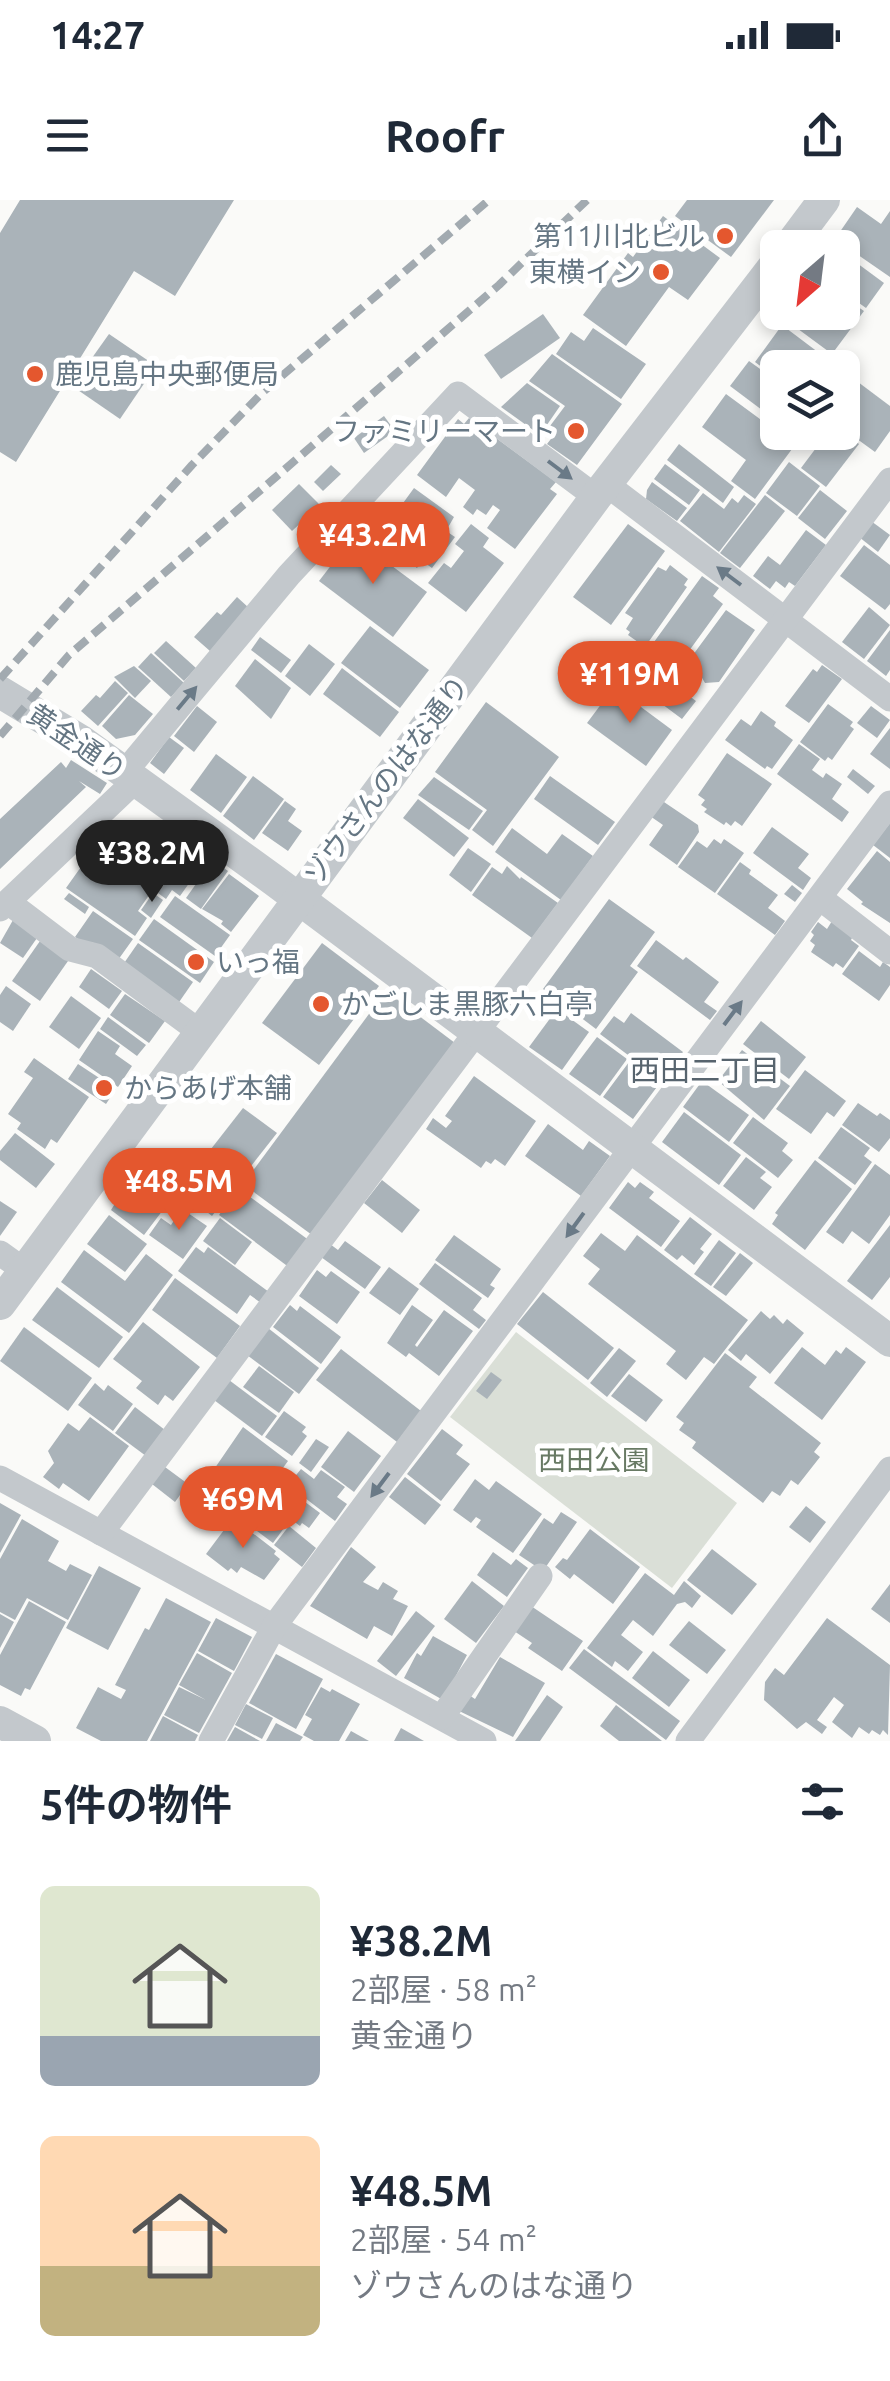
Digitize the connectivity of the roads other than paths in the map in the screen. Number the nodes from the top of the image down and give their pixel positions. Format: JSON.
{"nodes":[{"id":1,"x":824,"y":200,"type":"edge"},
{"id":2,"x":802,"y":230,"type":"edge"},
{"id":3,"x":760,"y":284,"type":"edge"},
{"id":4,"x":890,"y":480,"type":"edge"},
{"id":5,"x":601,"y":491,"type":"junction"},
{"id":6,"x":786,"y":620,"type":"junction"},
{"id":7,"x":0,"y":692,"type":"edge"},
{"id":8,"x":890,"y":698,"type":"edge"},
{"id":9,"x":130,"y":777,"type":"junction"},
{"id":10,"x":890,"y":803,"type":"edge"},
{"id":11,"x":820,"y":898,"type":"junction"},
{"id":12,"x":298,"y":899,"type":"junction"},
{"id":13,"x":4,"y":906,"type":"edge"},
{"id":14,"x":890,"y":952,"type":"edge"},
{"id":15,"x":200,"y":1032,"type":"junction"},
{"id":16,"x":477,"y":1032,"type":"junction"},
{"id":17,"x":632,"y":1146,"type":"junction"},
{"id":18,"x":13,"y":1262,"type":"edge"},
{"id":19,"x":0,"y":1304,"type":"edge"},
{"id":20,"x":890,"y":1340,"type":"edge"},
{"id":21,"x":890,"y":1469,"type":"edge"},
{"id":22,"x":0,"y":1478,"type":"edge"},
{"id":23,"x":101,"y":1534,"type":"junction"},
{"id":24,"x":540,"y":1576,"type":"dead end"},
{"id":25,"x":275,"y":1625,"type":"junction"},
{"id":26,"x":442,"y":1718,"type":"junction"},
{"id":27,"x":211,"y":1741,"type":"edge"},
{"id":28,"x":484,"y":1741,"type":"edge"},
{"id":29,"x":688,"y":1741,"type":"edge"}],
"edges":[{"from":1,"to":2,"type":"street"},
{"from":3,"to":5,"type":"street","name":"ゾウさんのはな通り"},
{"from":4,"to":6,"type":"street"},
{"from":6,"to":5,"type":"street","one_way":true},
{"from":9,"to":5,"type":"street","one_way":true},
{"from":5,"to":12,"type":"street","name":"ゾウさんのはな通り"},
{"from":6,"to":8,"type":"street"},
{"from":6,"to":16,"type":"street"},
{"from":7,"to":9,"type":"street","name":"黄金通り"},
{"from":9,"to":12,"type":"street","name":"黄金通り"},
{"from":9,"to":13,"type":"street"},
{"from":10,"to":11,"type":"street"},
{"from":11,"to":14,"type":"street"},
{"from":17,"to":11,"type":"street","one_way":true},
{"from":12,"to":15,"type":"street","name":"ゾウさんのはな通り"},
{"from":12,"to":16,"type":"street","name":"黄金通り"},
{"from":13,"to":15,"type":"street"},
{"from":15,"to":18,"type":"street","name":"ゾウさんのはな通り"},
{"from":16,"to":17,"type":"street","name":"黄金通り"},
{"from":16,"to":23,"type":"street"},
{"from":17,"to":20,"type":"street","name":"黄金通り"},
{"from":17,"to":25,"type":"street","one_way":true},
{"from":18,"to":19,"type":"street","name":"ゾウさんのはな通り"},
{"from":21,"to":29,"type":"street"},
{"from":22,"to":23,"type":"street"},
{"from":23,"to":25,"type":"street"},
{"from":24,"to":26,"type":"street"},
{"from":25,"to":26,"type":"street"},
{"from":25,"to":27,"type":"street"},
{"from":26,"to":28,"type":"street"}]}
